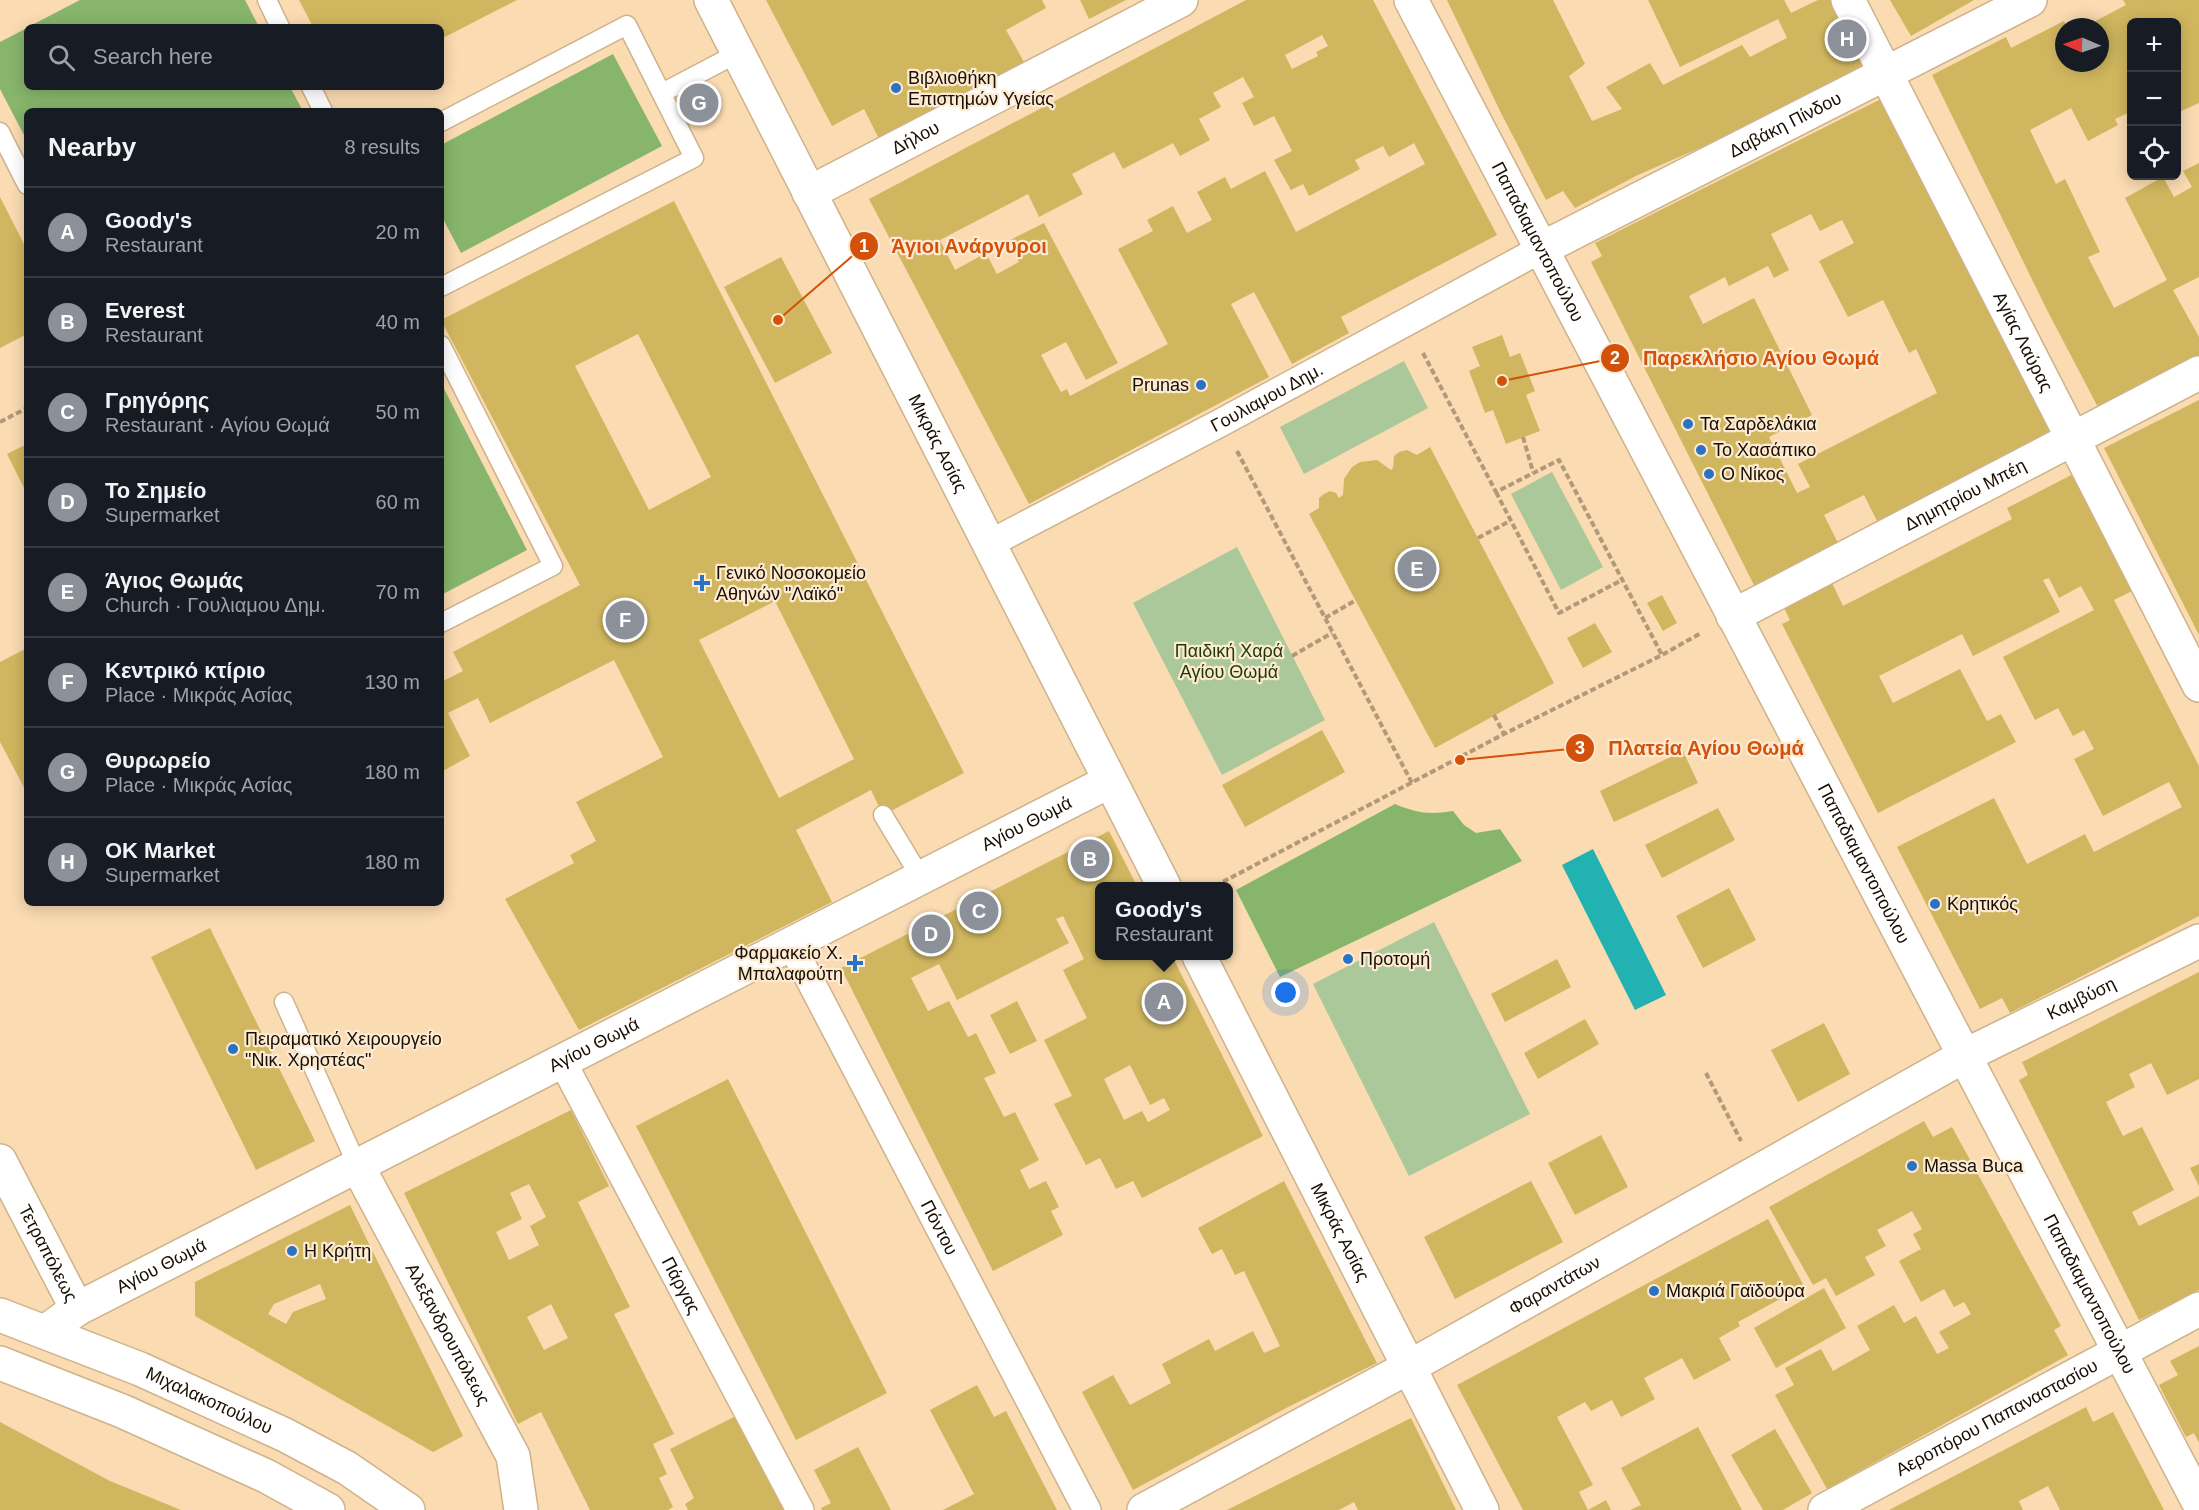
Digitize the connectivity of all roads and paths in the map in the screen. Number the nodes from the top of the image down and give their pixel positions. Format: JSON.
{"nodes":[{"id":1,"x":267,"y":0,"type":"edge"},
{"id":2,"x":711,"y":0,"type":"edge"},
{"id":3,"x":1181,"y":0,"type":"edge"},
{"id":4,"x":1411,"y":0,"type":"edge"},
{"id":5,"x":1848,"y":0,"type":"edge"},
{"id":6,"x":2030,"y":0,"type":"edge"},
{"id":7,"x":279,"y":24,"type":"edge"},
{"id":8,"x":738,"y":53,"type":"junction"},
{"id":9,"x":1887,"y":75,"type":"junction"},
{"id":10,"x":312,"y":90,"type":"edge"},
{"id":11,"x":662,"y":93,"type":"junction"},
{"id":12,"x":321,"y":108,"type":"edge"},
{"id":13,"x":444,"y":120,"type":"edge"},
{"id":14,"x":0,"y":132,"type":"edge"},
{"id":15,"x":24,"y":179,"type":"edge"},
{"id":16,"x":809,"y":193,"type":"junction"},
{"id":17,"x":1541,"y":249,"type":"junction"},
{"id":18,"x":444,"y":285,"type":"edge"},
{"id":19,"x":1408,"y":323,"type":"junction"},
{"id":20,"x":444,"y":351,"type":"edge"},
{"id":21,"x":2199,"y":373,"type":"edge"},
{"id":22,"x":24,"y":410,"type":"edge"},
{"id":23,"x":0,"y":422,"type":"edge"},
{"id":24,"x":1222,"y":422,"type":"junction"},
{"id":25,"x":1523,"y":437,"type":"dead end"},
{"id":26,"x":2072,"y":440,"type":"junction"},
{"id":27,"x":1533,"y":472,"type":"junction"},
{"id":28,"x":1496,"y":492,"type":"junction"},
{"id":29,"x":1510,"y":520,"type":"junction"},
{"id":30,"x":1478,"y":538,"type":"dead end"},
{"id":31,"x":989,"y":544,"type":"junction"},
{"id":32,"x":1622,"y":580,"type":"junction"},
{"id":33,"x":1356,"y":600,"type":"dead end"},
{"id":34,"x":1733,"y":616,"type":"junction"},
{"id":35,"x":1325,"y":618,"type":"junction"},
{"id":36,"x":444,"y":621,"type":"edge"},
{"id":37,"x":1332,"y":633,"type":"junction"},
{"id":38,"x":1662,"y":655,"type":"junction"},
{"id":39,"x":1292,"y":656,"type":"dead end"},
{"id":40,"x":2199,"y":685,"type":"edge"},
{"id":41,"x":1494,"y":715,"type":"dead end"},
{"id":42,"x":1504,"y":734,"type":"junction"},
{"id":43,"x":1110,"y":781,"type":"junction"},
{"id":44,"x":1412,"y":783,"type":"junction"},
{"id":45,"x":883,"y":815,"type":"dead end"},
{"id":46,"x":921,"y":878,"type":"junction"},
{"id":47,"x":1162,"y":882,"type":"edge"},
{"id":48,"x":1223,"y":882,"type":"edge"},
{"id":49,"x":2199,"y":941,"type":"edge"},
{"id":50,"x":791,"y":944,"type":"junction"},
{"id":51,"x":1201,"y":960,"type":"edge"},
{"id":52,"x":284,"y":1002,"type":"dead end"},
{"id":53,"x":1964,"y":1056,"type":"junction"},
{"id":54,"x":562,"y":1061,"type":"junction"},
{"id":55,"x":1706,"y":1073,"type":"dead end"},
{"id":56,"x":1739,"y":1137,"type":"dead end"},
{"id":57,"x":0,"y":1161,"type":"edge"},
{"id":58,"x":357,"y":1165,"type":"junction"},
{"id":59,"x":77,"y":1309,"type":"junction"},
{"id":60,"x":2199,"y":1309,"type":"edge"},
{"id":61,"x":0,"y":1314,"type":"edge"},
{"id":62,"x":45,"y":1332,"type":"junction"},
{"id":63,"x":2119,"y":1351,"type":"junction"},
{"id":64,"x":0,"y":1363,"type":"edge"},
{"id":65,"x":1409,"y":1367,"type":"junction"},
{"id":66,"x":2199,"y":1503,"type":"edge"},
{"id":67,"x":328,"y":1510,"type":"edge"},
{"id":68,"x":408,"y":1510,"type":"edge"},
{"id":69,"x":521,"y":1510,"type":"edge"},
{"id":70,"x":800,"y":1510,"type":"edge"},
{"id":71,"x":1087,"y":1510,"type":"edge"},
{"id":72,"x":1144,"y":1510,"type":"edge"},
{"id":73,"x":1482,"y":1510,"type":"edge"},
{"id":74,"x":1826,"y":1510,"type":"edge"}],
"edges":[{"from":1,"to":7,"type":"lane"},
{"from":2,"to":8,"type":"street","name":"Μικράς Ασίας"},
{"from":3,"to":16,"type":"street","name":"Δήλου"},
{"from":4,"to":17,"type":"street","name":"Παπαδιαμαντοπούλου"},
{"from":5,"to":9,"type":"street","name":"Αγίας Λαύρας"},
{"from":6,"to":9,"type":"street","name":"Δαβάκη Πίνδου"},
{"from":8,"to":11,"type":"lane"},
{"from":8,"to":16,"type":"street","name":"Μικράς Ασίας"},
{"from":9,"to":17,"type":"street","name":"Δαβάκη Πίνδου"},
{"from":9,"to":26,"type":"street","name":"Αγίας Λαύρας"},
{"from":10,"to":12,"type":"lane"},
{"from":11,"to":13,"type":"lane"},
{"from":11,"to":18,"type":"lane"},
{"from":14,"to":15,"type":"lane"},
{"from":16,"to":31,"type":"street","name":"Μικράς Ασίας"},
{"from":17,"to":19,"type":"street","name":"Γουλιαμου Δημ."},
{"from":17,"to":34,"type":"street","name":"Παπαδιαμαντοπούλου"},
{"from":19,"to":24,"type":"street","name":"Γουλιαμου Δημ."},
{"from":19,"to":28,"type":"path"},
{"from":20,"to":36,"type":"lane"},
{"from":21,"to":26,"type":"street","name":"Δημητρίου Μπέη"},
{"from":22,"to":23,"type":"path"},
{"from":24,"to":31,"type":"street","name":"Γουλιαμου Δημ."},
{"from":24,"to":35,"type":"path"},
{"from":25,"to":27,"type":"path"},
{"from":26,"to":34,"type":"street","name":"Δημητρίου Μπέη"},
{"from":26,"to":40,"type":"street","name":"Αγίας Λαύρας"},
{"from":27,"to":28,"type":"path"},
{"from":27,"to":32,"type":"path"},
{"from":28,"to":29,"type":"path"},
{"from":29,"to":30,"type":"path"},
{"from":29,"to":32,"type":"path"},
{"from":31,"to":43,"type":"street","name":"Μικράς Ασίας"},
{"from":32,"to":38,"type":"path"},
{"from":33,"to":35,"type":"path"},
{"from":34,"to":38,"type":"path"},
{"from":34,"to":53,"type":"street","name":"Παπαδιαμαντοπούλου"},
{"from":35,"to":37,"type":"path"},
{"from":37,"to":39,"type":"path"},
{"from":37,"to":44,"type":"path"},
{"from":38,"to":42,"type":"path"},
{"from":41,"to":42,"type":"path"},
{"from":42,"to":44,"type":"path"},
{"from":43,"to":46,"type":"street","name":"Αγίου Θωμά"},
{"from":43,"to":47,"type":"street","name":"Μικράς Ασίας"},
{"from":44,"to":48,"type":"path"},
{"from":45,"to":46,"type":"lane"},
{"from":46,"to":50,"type":"street","name":"Αγίου Θωμά"},
{"from":49,"to":53,"type":"street","name":"Καμβύση"},
{"from":50,"to":54,"type":"street","name":"Αγίου Θωμά"},
{"from":50,"to":71,"type":"street","name":"Πόντου"},
{"from":51,"to":65,"type":"street","name":"Μικράς Ασίας"},
{"from":52,"to":58,"type":"lane"},
{"from":53,"to":63,"type":"street","name":"Παπαδιαμαντοπούλου"},
{"from":53,"to":65,"type":"street","name":"Φαραντάτων"},
{"from":54,"to":58,"type":"street","name":"Αγίου Θωμά"},
{"from":54,"to":70,"type":"street","name":"Πάργας"},
{"from":55,"to":56,"type":"path"},
{"from":57,"to":59,"type":"street","name":"Τετραπόλεως"},
{"from":58,"to":59,"type":"street","name":"Αγίου Θωμά"},
{"from":58,"to":69,"type":"street","name":"Αλεξανδρουπόλεως"},
{"from":59,"to":62,"type":"street","name":"Τετραπόλεως"},
{"from":60,"to":63,"type":"street","name":"Αεροπόρου Παπαναστασίου"},
{"from":61,"to":62,"type":"street","name":"Μιχαλακοπούλου"},
{"from":62,"to":68,"type":"street","name":"Μιχαλακοπούλου"},
{"from":63,"to":66,"type":"street","name":"Παπαδιαμαντοπούλου"},
{"from":63,"to":74,"type":"street","name":"Αεροπόρου Παπαναστασίου"},
{"from":64,"to":67,"type":"street"},
{"from":65,"to":72,"type":"street","name":"Φαραντάτων"},
{"from":65,"to":73,"type":"street","name":"Μικράς Ασίας"}]}
